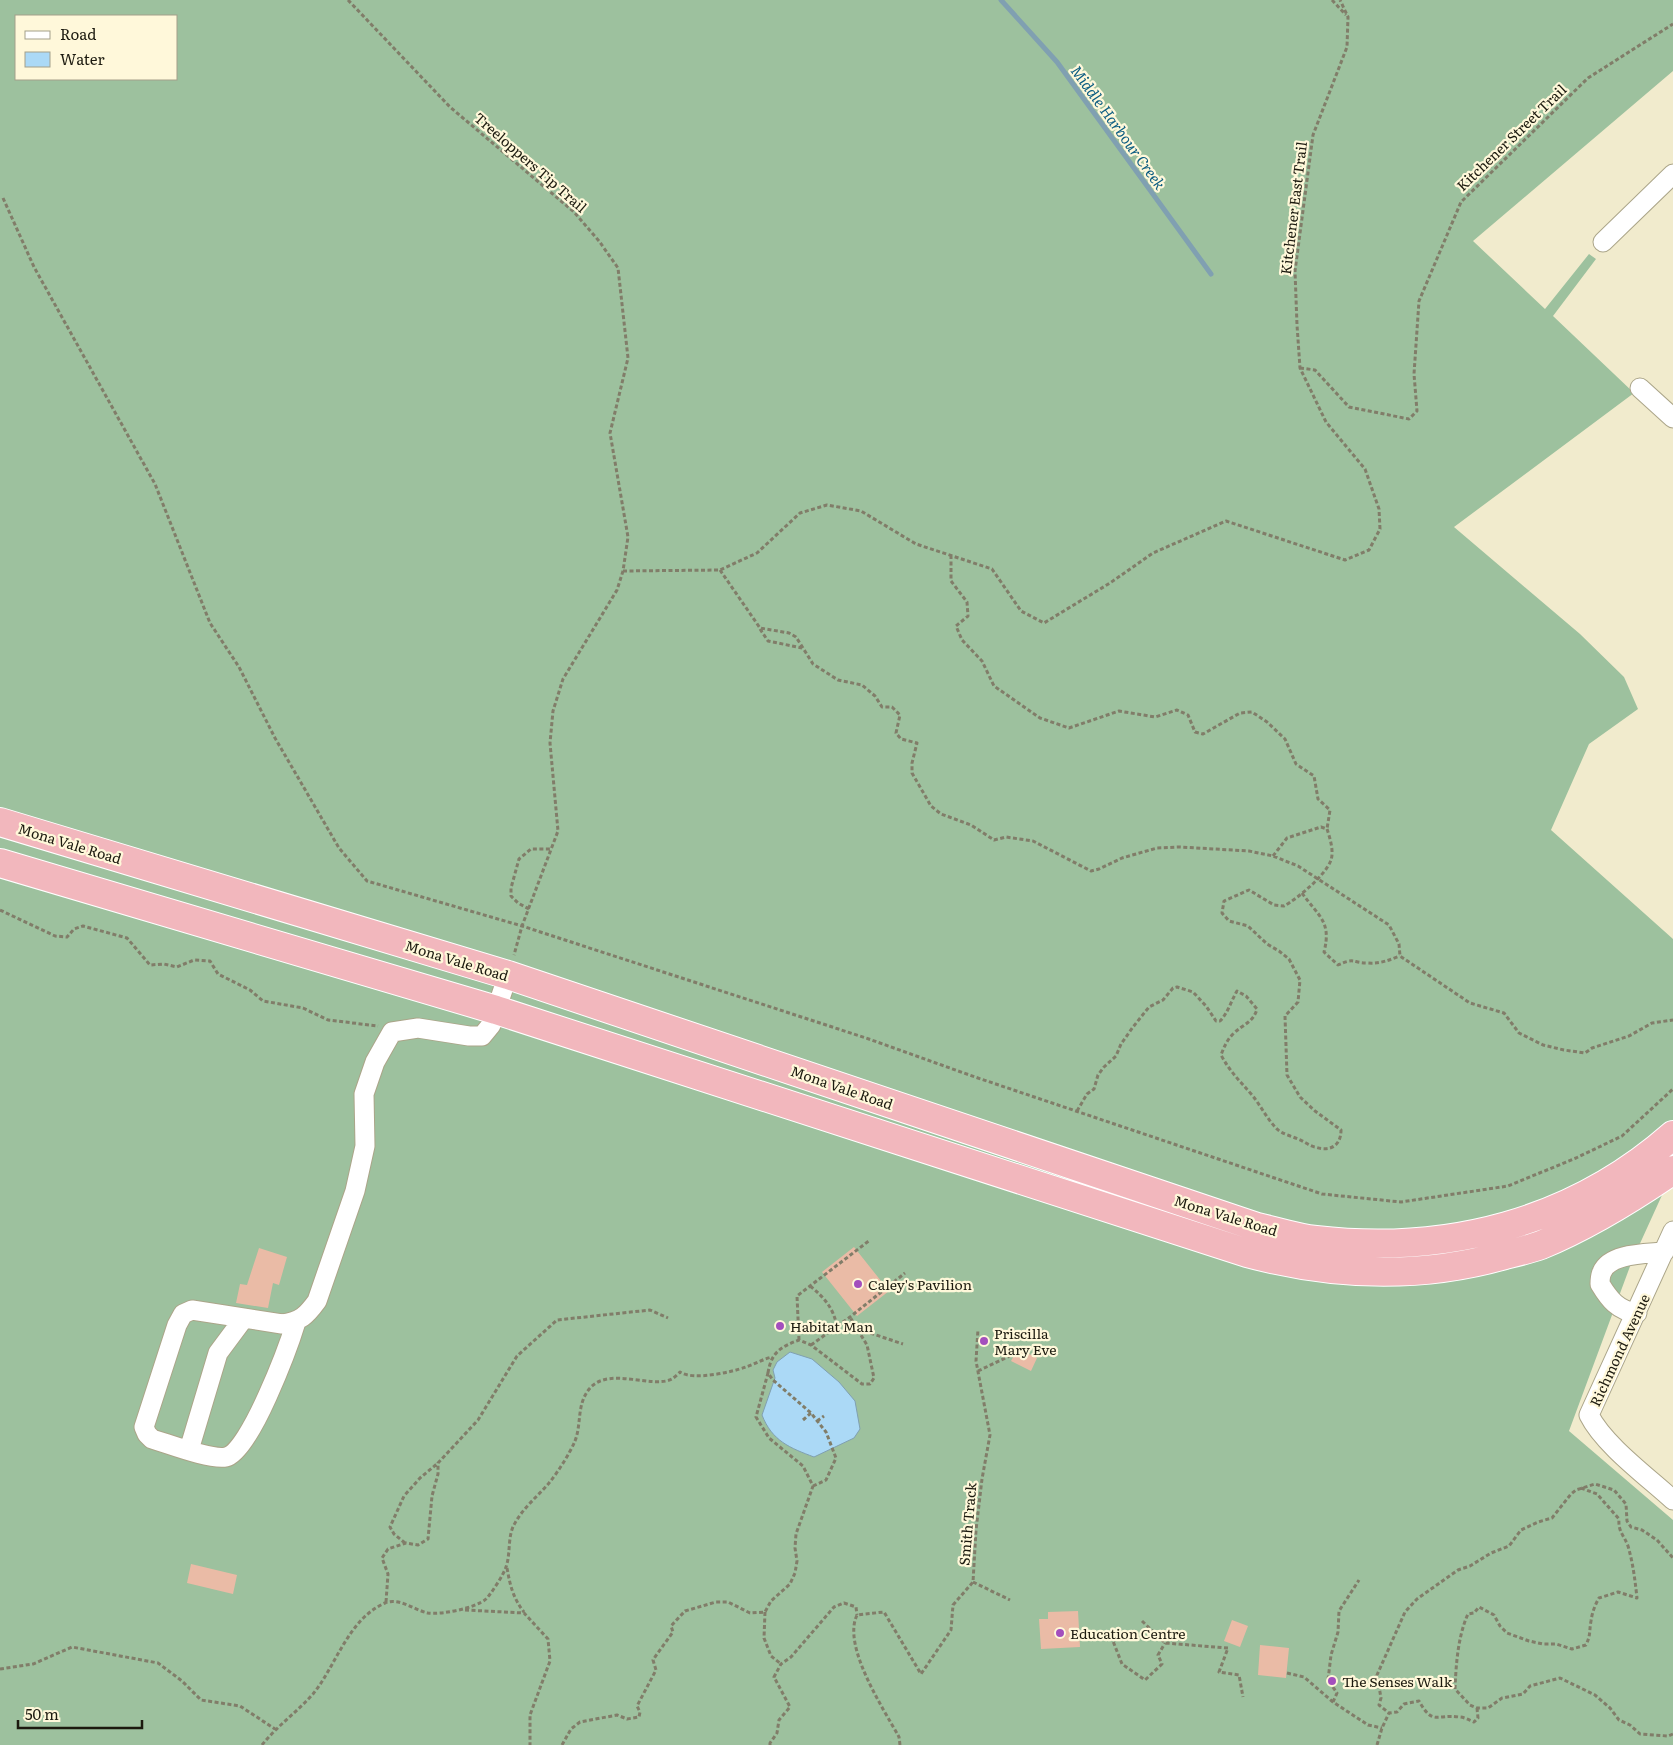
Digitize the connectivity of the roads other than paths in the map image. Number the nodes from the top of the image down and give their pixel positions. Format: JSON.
{"nodes":[{"id":1,"x":1673,"y":174,"type":"edge"},
{"id":2,"x":1603,"y":242,"type":"dead end"},
{"id":3,"x":1640,"y":388,"type":"dead end"},
{"id":4,"x":1673,"y":418,"type":"edge"},
{"id":5,"x":0,"y":822,"type":"edge"},
{"id":6,"x":0,"y":863,"type":"edge"},
{"id":7,"x":508,"y":975,"type":"junction"},
{"id":8,"x":496,"y":1010,"type":"junction"},
{"id":9,"x":1669,"y":1154,"type":"edge"},
{"id":10,"x":1673,"y":1230,"type":"edge"},
{"id":11,"x":1664,"y":1252,"type":"junction"},
{"id":12,"x":1637,"y":1313,"type":"junction"},
{"id":13,"x":244,"y":1318,"type":"junction"},
{"id":14,"x":296,"y":1322,"type":"junction"},
{"id":15,"x":189,"y":1450,"type":"junction"},
{"id":16,"x":1673,"y":1500,"type":"edge"}],
"edges":[{"from":1,"to":2,"type":"street"},
{"from":3,"to":4,"type":"street"},
{"from":5,"to":7,"type":"highway","name":"Mona Vale Road"},
{"from":6,"to":8,"type":"highway","name":"Mona Vale Road"},
{"from":7,"to":8,"type":"street"},
{"from":7,"to":9,"type":"highway","name":"Mona Vale Road"},
{"from":8,"to":9,"type":"highway","name":"Mona Vale Road"},
{"from":8,"to":14,"type":"street"},
{"from":10,"to":11,"type":"street","name":"Richmond Avenue"},
{"from":11,"to":12,"type":"street","name":"Richmond Avenue"},
{"from":11,"to":12,"type":"street"},
{"from":12,"to":16,"type":"street","name":"Richmond Avenue"},
{"from":13,"to":14,"type":"street"},
{"from":13,"to":15,"type":"street"},
{"from":13,"to":15,"type":"street"},
{"from":14,"to":15,"type":"street"}]}
